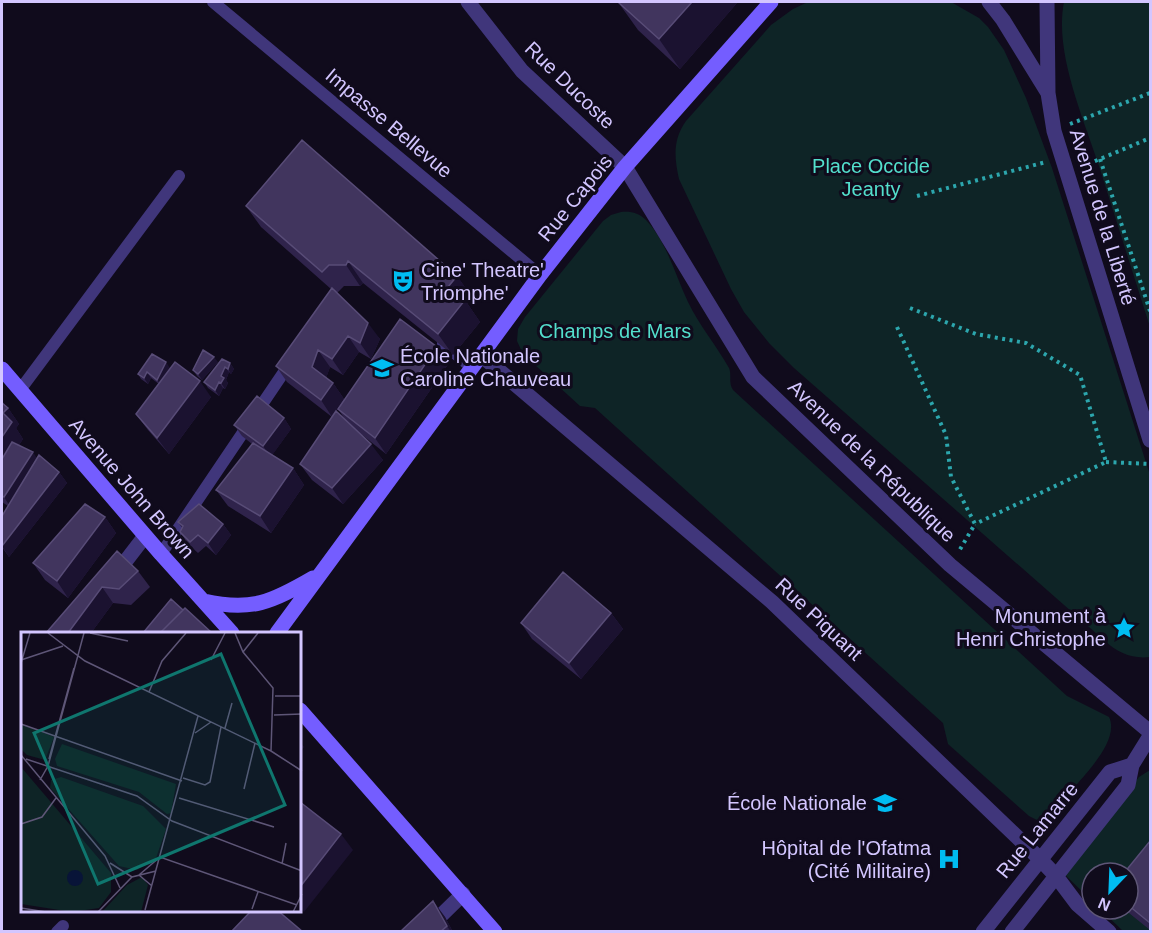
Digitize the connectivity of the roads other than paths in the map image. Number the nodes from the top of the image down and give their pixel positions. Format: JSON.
{"nodes":[{"id":1,"x":213,"y":2,"type":"edge"},
{"id":2,"x":468,"y":2,"type":"edge"},
{"id":3,"x":781,"y":2,"type":"edge"},
{"id":4,"x":989,"y":2,"type":"edge"},
{"id":5,"x":1047,"y":2,"type":"edge"},
{"id":6,"x":766,"y":3,"type":"edge"},
{"id":7,"x":1048,"y":93,"type":"junction"},
{"id":8,"x":625,"y":167,"type":"junction"},
{"id":9,"x":179,"y":176,"type":"dead end"},
{"id":10,"x":540,"y":275,"type":"junction"},
{"id":11,"x":436,"y":337,"type":"edge"},
{"id":12,"x":294,"y":357,"type":"edge"},
{"id":13,"x":477,"y":362,"type":"junction"},
{"id":14,"x":2,"y":369,"type":"edge"},
{"id":15,"x":20,"y":390,"type":"junction"},
{"id":16,"x":1150,"y":440,"type":"edge"},
{"id":17,"x":145,"y":536,"type":"junction"},
{"id":18,"x":161,"y":554,"type":"junction"},
{"id":19,"x":318,"y":575,"type":"junction"},
{"id":20,"x":104,"y":589,"type":"edge"},
{"id":21,"x":204,"y":601,"type":"junction"},
{"id":22,"x":231,"y":632,"type":"edge"},
{"id":23,"x":278,"y":632,"type":"edge"},
{"id":24,"x":302,"y":712,"type":"edge"},
{"id":25,"x":1150,"y":734,"type":"edge"},
{"id":26,"x":1132,"y":765,"type":"junction"},
{"id":27,"x":1040,"y":859,"type":"junction"},
{"id":28,"x":1056,"y":876,"type":"junction"},
{"id":29,"x":463,"y":894,"type":"junction"},
{"id":30,"x":424,"y":932,"type":"edge"},
{"id":31,"x":495,"y":932,"type":"edge"},
{"id":32,"x":983,"y":932,"type":"edge"},
{"id":33,"x":1012,"y":932,"type":"edge"},
{"id":34,"x":1109,"y":932,"type":"edge"}],
"edges":[{"from":1,"to":10,"type":"lane","name":"Impasse Bellevue"},
{"from":2,"to":8,"type":"street","name":"Rue Ducoste"},
{"from":3,"to":6,"type":"street"},
{"from":4,"to":7,"type":"street"},
{"from":5,"to":7,"type":"street","name":"Avenue de la Liberté"},
{"from":6,"to":8,"type":"street","name":"Rue Capois"},
{"from":7,"to":16,"type":"street","name":"Avenue de la Liberté"},
{"from":8,"to":10,"type":"street","name":"Rue Capois"},
{"from":8,"to":25,"type":"street","name":"Avenue de la République"},
{"from":9,"to":15,"type":"lane"},
{"from":10,"to":13,"type":"street","name":"Rue Capois"},
{"from":11,"to":13,"type":"lane"},
{"from":12,"to":18,"type":"lane"},
{"from":13,"to":19,"type":"street","name":"Rue Capois"},
{"from":13,"to":27,"type":"street","name":"Rue Piquant"},
{"from":14,"to":15,"type":"street","name":"Avenue John Brown"},
{"from":15,"to":17,"type":"street","name":"Avenue John Brown"},
{"from":17,"to":18,"type":"street","name":"Avenue John Brown"},
{"from":17,"to":20,"type":"street"},
{"from":18,"to":21,"type":"street","name":"Avenue John Brown"},
{"from":19,"to":21,"type":"street","name":"Rue Capois"},
{"from":19,"to":23,"type":"street","name":"Rue Capois"},
{"from":21,"to":22,"type":"street","name":"Avenue John Brown"},
{"from":24,"to":29,"type":"street"},
{"from":25,"to":26,"type":"street"},
{"from":26,"to":27,"type":"street","name":"Rue Lamarre"},
{"from":26,"to":28,"type":"street"},
{"from":27,"to":28,"type":"street","name":"Rue Piquant"},
{"from":27,"to":32,"type":"street","name":"Rue Lamarre"},
{"from":28,"to":33,"type":"street"},
{"from":28,"to":34,"type":"street","name":"Rue Piquant"},
{"from":29,"to":30,"type":"street"},
{"from":29,"to":31,"type":"street"}]}
